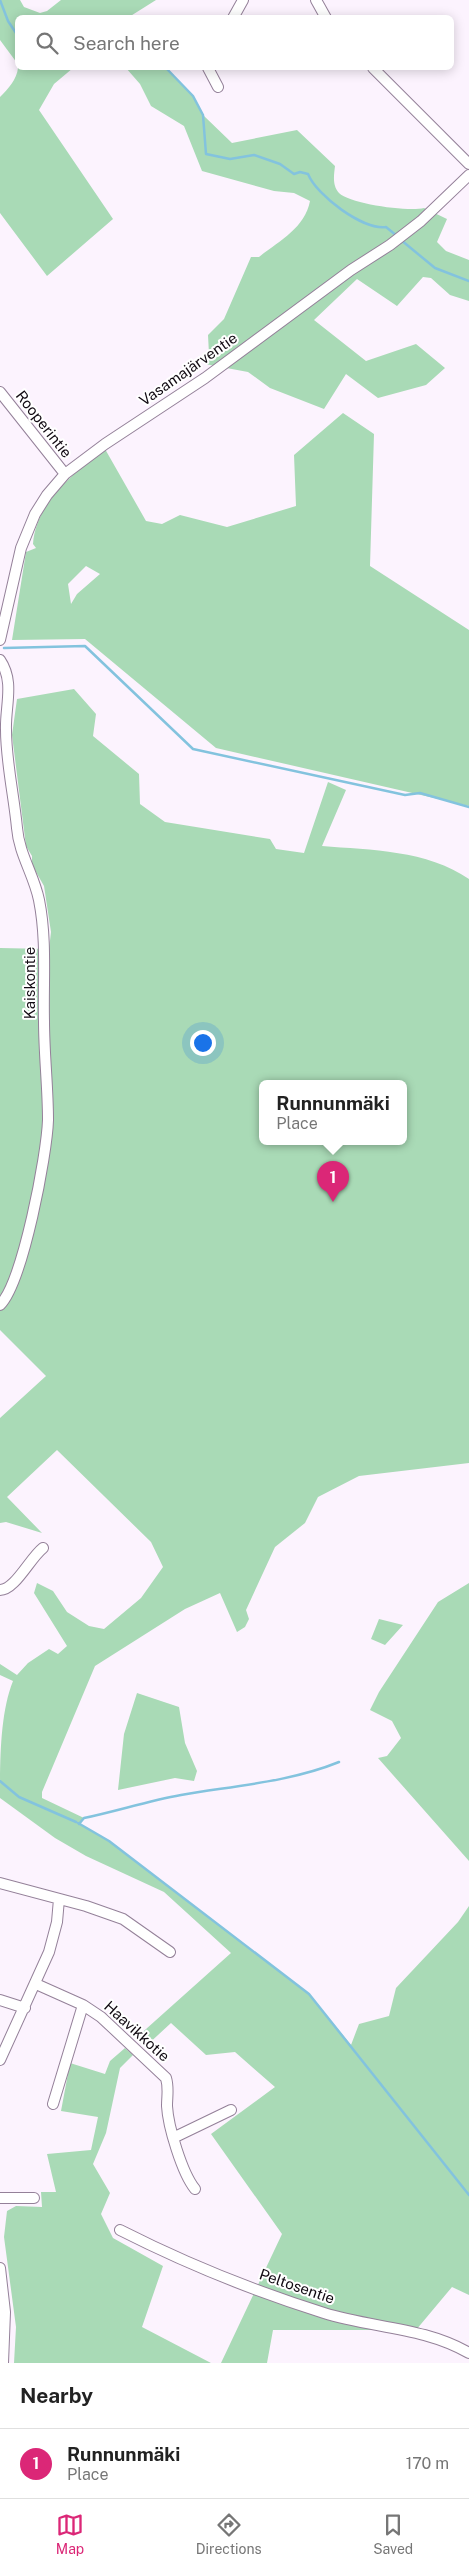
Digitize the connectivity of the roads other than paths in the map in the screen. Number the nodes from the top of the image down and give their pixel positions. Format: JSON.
{"nodes":[{"id":1,"x":243,"y":0,"type":"edge"},
{"id":2,"x":316,"y":0,"type":"edge"},
{"id":3,"x":234,"y":15,"type":"edge"},
{"id":4,"x":324,"y":15,"type":"edge"},
{"id":5,"x":209,"y":70,"type":"edge"},
{"id":6,"x":375,"y":70,"type":"edge"},
{"id":7,"x":218,"y":87,"type":"dead end"},
{"id":8,"x":469,"y":164,"type":"edge"},
{"id":9,"x":469,"y":175,"type":"edge"},
{"id":10,"x":0,"y":392,"type":"edge"},
{"id":11,"x":64,"y":474,"type":"junction"},
{"id":12,"x":0,"y":640,"type":"edge"},
{"id":13,"x":0,"y":660,"type":"edge"},
{"id":14,"x":0,"y":1305,"type":"edge"},
{"id":15,"x":43,"y":1548,"type":"dead end"},
{"id":16,"x":0,"y":1590,"type":"edge"},
{"id":17,"x":0,"y":1883,"type":"edge"},
{"id":18,"x":59,"y":1899,"type":"junction"},
{"id":19,"x":170,"y":1952,"type":"dead end"},
{"id":20,"x":36,"y":1984,"type":"junction"},
{"id":21,"x":0,"y":2000,"type":"edge"},
{"id":22,"x":83,"y":2004,"type":"junction"},
{"id":23,"x":25,"y":2008,"type":"junction"},
{"id":24,"x":0,"y":2060,"type":"edge"},
{"id":25,"x":53,"y":2104,"type":"dead end"},
{"id":26,"x":231,"y":2110,"type":"dead end"},
{"id":27,"x":175,"y":2137,"type":"junction"},
{"id":28,"x":195,"y":2188,"type":"dead end"},
{"id":29,"x":0,"y":2198,"type":"edge"},
{"id":30,"x":34,"y":2198,"type":"dead end"},
{"id":31,"x":120,"y":2230,"type":"dead end"},
{"id":32,"x":0,"y":2268,"type":"edge"},
{"id":33,"x":469,"y":2353,"type":"edge"},
{"id":34,"x":3,"y":2363,"type":"edge"}],
"edges":[{"from":1,"to":3,"type":"street"},
{"from":2,"to":4,"type":"street"},
{"from":5,"to":7,"type":"street"},
{"from":6,"to":8,"type":"street"},
{"from":9,"to":11,"type":"street","name":"Vasamajärventie"},
{"from":10,"to":11,"type":"street","name":"Rooperintie"},
{"from":11,"to":12,"type":"street","name":"Vasamajärventie"},
{"from":13,"to":14,"type":"street","name":"Kaiskontie"},
{"from":15,"to":16,"type":"street"},
{"from":17,"to":18,"type":"street"},
{"from":18,"to":19,"type":"street"},
{"from":18,"to":20,"type":"street"},
{"from":20,"to":22,"type":"street","name":"Haavikkotie"},
{"from":20,"to":23,"type":"street"},
{"from":21,"to":23,"type":"street"},
{"from":22,"to":25,"type":"street"},
{"from":22,"to":27,"type":"street","name":"Haavikkotie"},
{"from":23,"to":24,"type":"street"},
{"from":26,"to":27,"type":"street"},
{"from":27,"to":28,"type":"street","name":"Haavikkotie"},
{"from":29,"to":30,"type":"street"},
{"from":31,"to":33,"type":"street","name":"Peltosentie"},
{"from":32,"to":34,"type":"street"}]}
